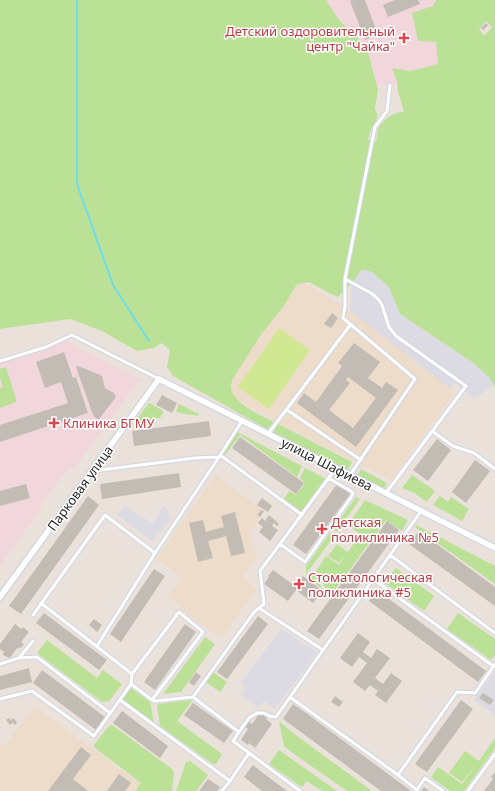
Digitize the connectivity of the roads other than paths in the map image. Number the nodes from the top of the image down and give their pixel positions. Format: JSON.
{"nodes":[{"id":1,"x":390,"y":85,"type":"dead end"},
{"id":2,"x":345,"y":279,"type":"junction"},
{"id":3,"x":350,"y":324,"type":"junction"},
{"id":4,"x":0,"y":362,"type":"edge"},
{"id":5,"x":159,"y":379,"type":"junction"},
{"id":6,"x":287,"y":410,"type":"junction"},
{"id":7,"x":242,"y":421,"type":"junction"},
{"id":8,"x":432,"y":431,"type":"junction"},
{"id":9,"x":268,"y":434,"type":"junction"},
{"id":10,"x":220,"y":456,"type":"junction"},
{"id":11,"x":361,"y":460,"type":"junction"},
{"id":12,"x":336,"y":468,"type":"junction"},
{"id":13,"x":495,"y":469,"type":"edge"},
{"id":14,"x":93,"y":471,"type":"junction"},
{"id":15,"x":350,"y":475,"type":"junction"},
{"id":16,"x":328,"y":478,"type":"junction"},
{"id":17,"x":386,"y":493,"type":"junction"},
{"id":18,"x":421,"y":511,"type":"junction"},
{"id":19,"x":302,"y":515,"type":"junction"},
{"id":20,"x":280,"y":544,"type":"junction"},
{"id":21,"x":495,"y":548,"type":"edge"},
{"id":22,"x":155,"y":553,"type":"junction"},
{"id":23,"x":390,"y":555,"type":"junction"},
{"id":24,"x":373,"y":579,"type":"junction"},
{"id":25,"x":0,"y":597,"type":"edge"},
{"id":26,"x":41,"y":604,"type":"junction"},
{"id":27,"x":259,"y":608,"type":"junction"},
{"id":28,"x":32,"y":614,"type":"dead end"},
{"id":29,"x":495,"y":633,"type":"edge"},
{"id":30,"x":32,"y":641,"type":"dead end"},
{"id":31,"x":97,"y":646,"type":"junction"},
{"id":32,"x":323,"y":650,"type":"junction"},
{"id":33,"x":19,"y":658,"type":"junction"},
{"id":34,"x":0,"y":664,"type":"edge"},
{"id":35,"x":494,"y":665,"type":"edge"},
{"id":36,"x":132,"y":674,"type":"junction"},
{"id":37,"x":131,"y":684,"type":"junction"},
{"id":38,"x":193,"y":697,"type":"junction"},
{"id":39,"x":290,"y":697,"type":"junction"},
{"id":40,"x":0,"y":700,"type":"edge"},
{"id":41,"x":120,"y":700,"type":"junction"},
{"id":42,"x":152,"y":700,"type":"junction"},
{"id":43,"x":110,"y":713,"type":"junction"},
{"id":44,"x":239,"y":732,"type":"junction"},
{"id":45,"x":249,"y":753,"type":"junction"},
{"id":46,"x":495,"y":754,"type":"edge"},
{"id":47,"x":398,"y":775,"type":"junction"},
{"id":48,"x":230,"y":781,"type":"junction"},
{"id":49,"x":416,"y":790,"type":"edge"},
{"id":50,"x":222,"y":791,"type":"edge"},
{"id":51,"x":300,"y":791,"type":"edge"},
{"id":52,"x":443,"y":791,"type":"edge"},
{"id":53,"x":468,"y":791,"type":"edge"}],
"edges":[{"from":1,"to":2,"type":"lane"},
{"from":2,"to":3,"type":"lane"},
{"from":2,"to":8,"type":"lane"},
{"from":3,"to":6,"type":"lane"},
{"from":3,"to":11,"type":"lane"},
{"from":4,"to":5,"type":"lane"},
{"from":5,"to":7,"type":"street","name":"улица Шафиева"},
{"from":5,"to":14,"type":"street","name":"Парковая улица"},
{"from":6,"to":9,"type":"lane"},
{"from":6,"to":11,"type":"lane"},
{"from":7,"to":9,"type":"street","name":"улица Шафиева"},
{"from":7,"to":10,"type":"lane"},
{"from":8,"to":13,"type":"lane"},
{"from":8,"to":17,"type":"lane"},
{"from":9,"to":12,"type":"street","name":"улица Шафиева"},
{"from":10,"to":14,"type":"lane"},
{"from":10,"to":19,"type":"lane"},
{"from":10,"to":22,"type":"lane"},
{"from":11,"to":15,"type":"lane"},
{"from":12,"to":15,"type":"street","name":"улица Шафиева"},
{"from":12,"to":16,"type":"lane"},
{"from":14,"to":25,"type":"street","name":"Парковая улица"},
{"from":15,"to":17,"type":"street","name":"улица Шафиева"},
{"from":16,"to":19,"type":"lane"},
{"from":16,"to":20,"type":"lane"},
{"from":17,"to":18,"type":"street","name":"улица Шафиева"},
{"from":18,"to":21,"type":"street","name":"улица Шафиева"},
{"from":18,"to":23,"type":"lane"},
{"from":19,"to":20,"type":"lane"},
{"from":20,"to":27,"type":"lane"},
{"from":22,"to":26,"type":"lane"},
{"from":22,"to":31,"type":"lane"},
{"from":23,"to":24,"type":"lane"},
{"from":23,"to":29,"type":"lane"},
{"from":24,"to":32,"type":"lane"},
{"from":24,"to":35,"type":"lane"},
{"from":26,"to":28,"type":"lane"},
{"from":26,"to":31,"type":"lane"},
{"from":27,"to":32,"type":"lane"},
{"from":27,"to":38,"type":"lane"},
{"from":30,"to":33,"type":"lane"},
{"from":31,"to":36,"type":"lane"},
{"from":32,"to":39,"type":"lane"},
{"from":33,"to":34,"type":"lane"},
{"from":33,"to":43,"type":"lane"},
{"from":35,"to":47,"type":"lane"},
{"from":36,"to":37,"type":"lane"},
{"from":36,"to":42,"type":"lane"},
{"from":37,"to":41,"type":"lane"},
{"from":37,"to":42,"type":"lane"},
{"from":38,"to":42,"type":"lane"},
{"from":38,"to":44,"type":"lane"},
{"from":39,"to":44,"type":"lane"},
{"from":39,"to":47,"type":"lane"},
{"from":40,"to":43,"type":"lane"},
{"from":41,"to":43,"type":"lane"},
{"from":41,"to":48,"type":"lane"},
{"from":44,"to":45,"type":"lane"},
{"from":45,"to":48,"type":"lane"},
{"from":45,"to":51,"type":"lane"},
{"from":46,"to":53,"type":"lane"},
{"from":47,"to":49,"type":"lane"},
{"from":48,"to":50,"type":"lane"},
{"from":49,"to":52,"type":"lane"}]}
